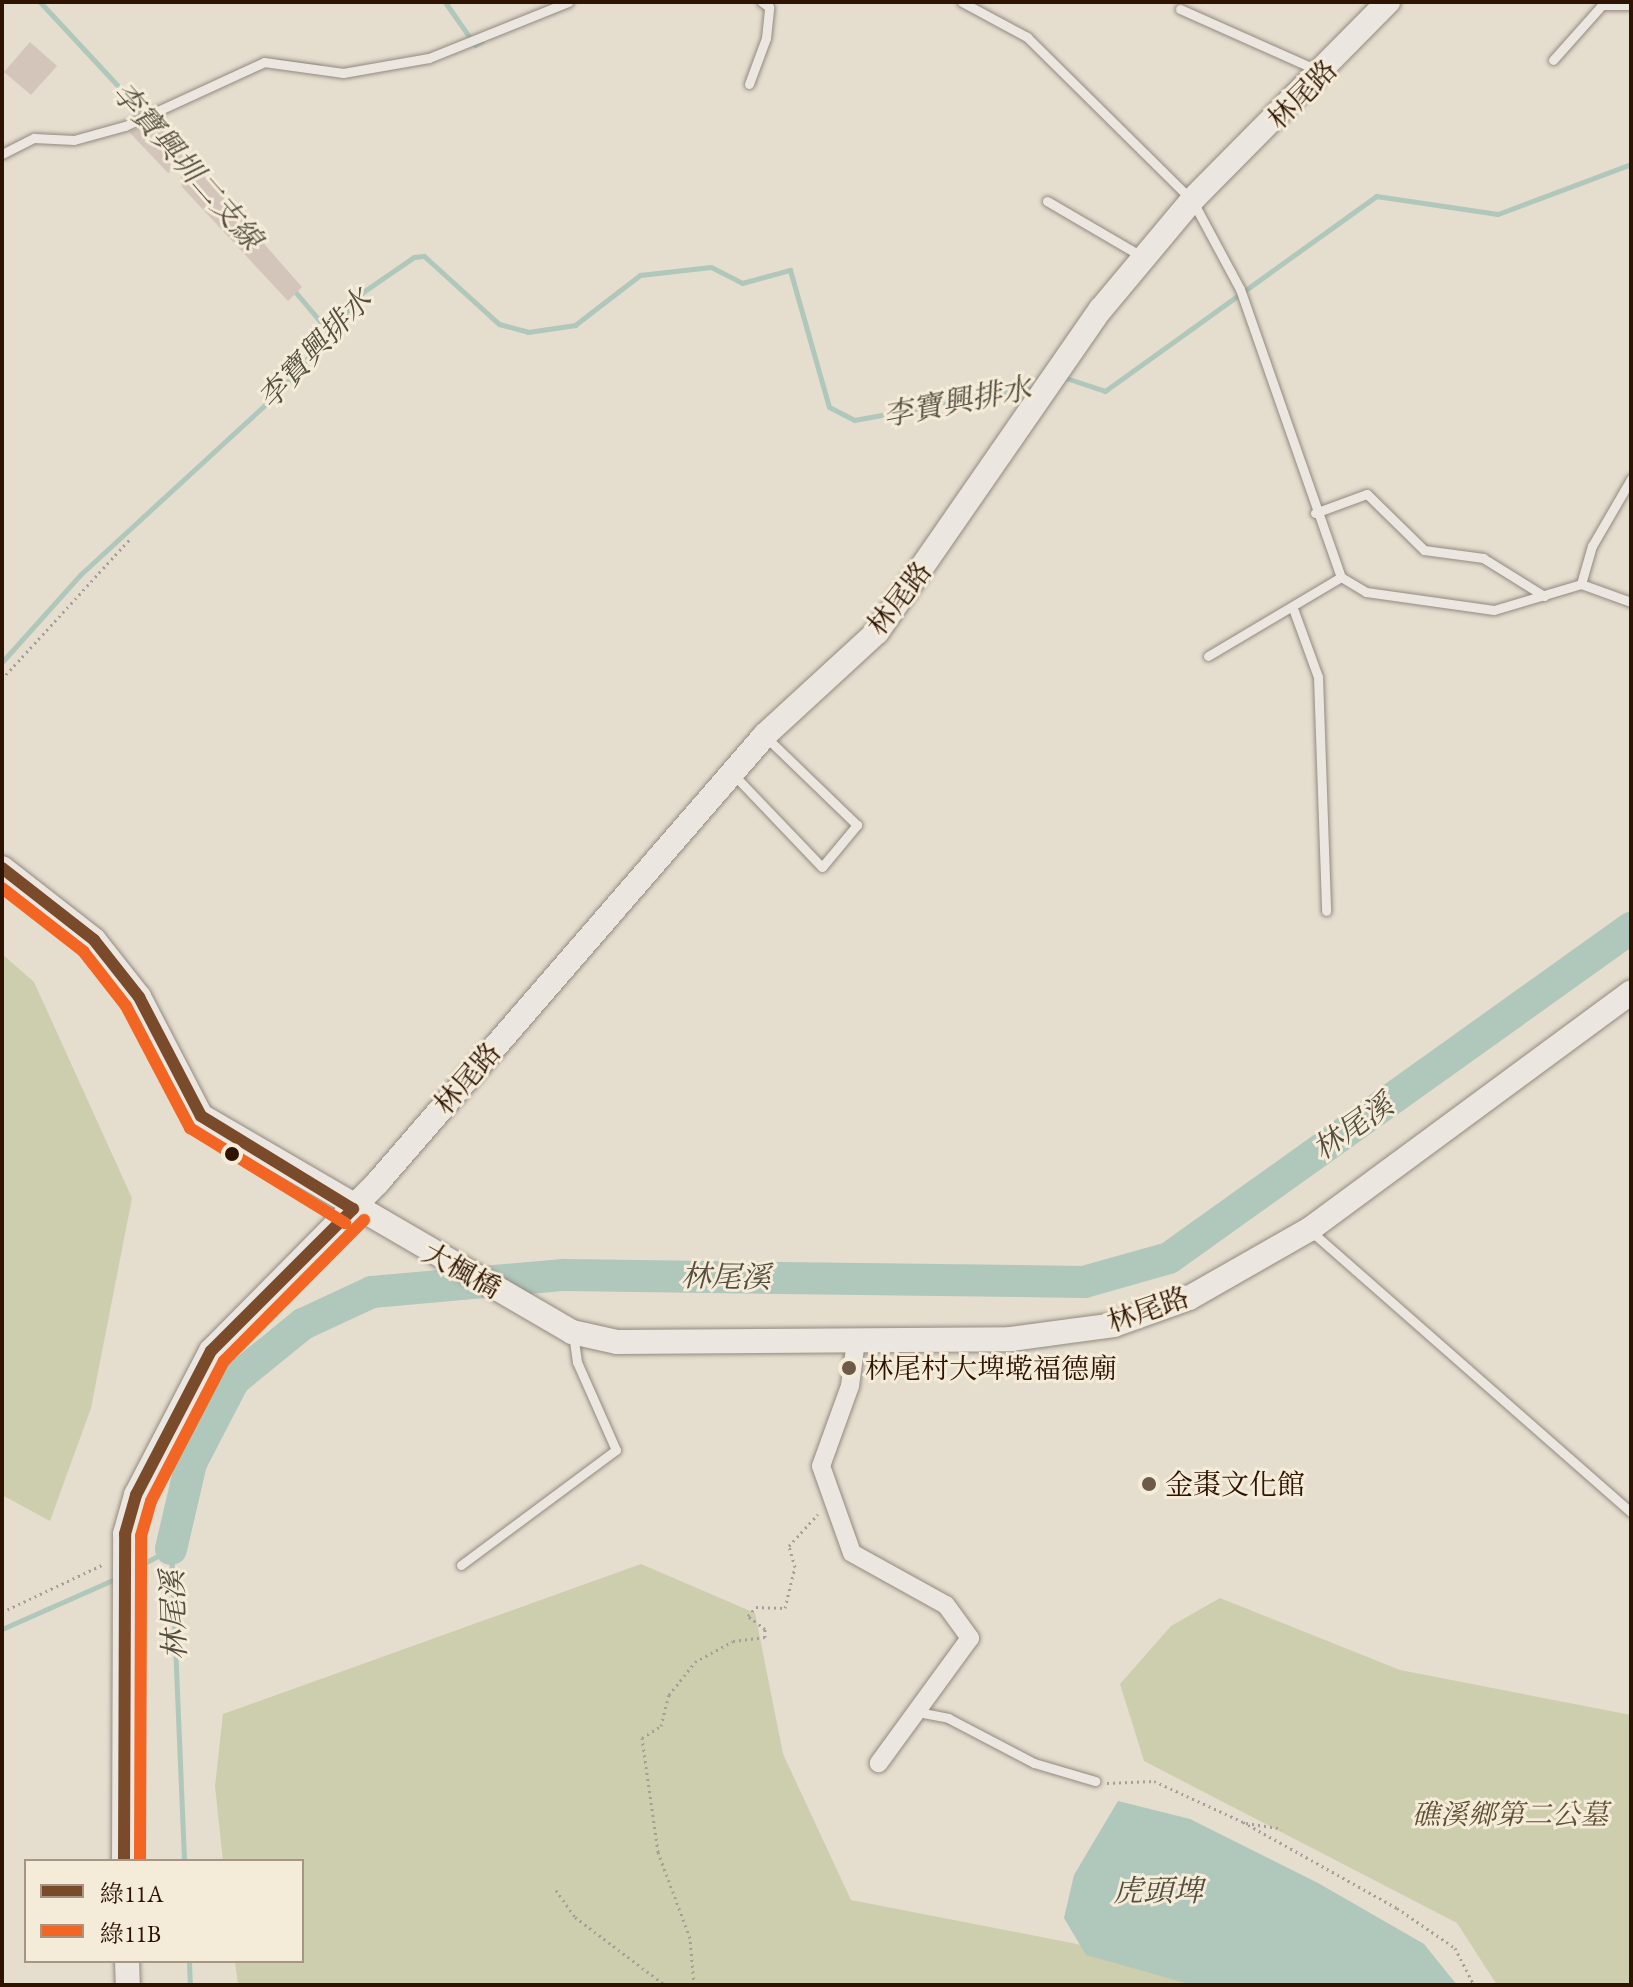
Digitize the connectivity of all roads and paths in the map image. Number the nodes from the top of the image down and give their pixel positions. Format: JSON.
{"nodes":[{"id":1,"x":568,"y":2,"type":"edge"},
{"id":2,"x":762,"y":2,"type":"edge"},
{"id":3,"x":962,"y":2,"type":"edge"},
{"id":4,"x":1388,"y":2,"type":"edge"},
{"id":5,"x":1631,"y":5,"type":"edge"},
{"id":6,"x":1180,"y":9,"type":"dead end"},
{"id":7,"x":1553,"y":60,"type":"dead end"},
{"id":8,"x":1324,"y":73,"type":"junction"},
{"id":9,"x":749,"y":84,"type":"dead end"},
{"id":10,"x":2,"y":154,"type":"edge"},
{"id":11,"x":1192,"y":200,"type":"junction"},
{"id":12,"x":1047,"y":201,"type":"dead end"},
{"id":13,"x":1143,"y":257,"type":"junction"},
{"id":14,"x":1631,"y":479,"type":"edge"},
{"id":15,"x":1315,"y":513,"type":"junction"},
{"id":16,"x":130,"y":539,"type":"dead end"},
{"id":17,"x":1341,"y":577,"type":"junction"},
{"id":18,"x":1581,"y":584,"type":"junction"},
{"id":19,"x":1544,"y":596,"type":"junction"},
{"id":20,"x":1631,"y":602,"type":"edge"},
{"id":21,"x":1294,"y":611,"type":"junction"},
{"id":22,"x":1208,"y":656,"type":"dead end"},
{"id":23,"x":2,"y":679,"type":"edge"},
{"id":24,"x":765,"y":735,"type":"junction"},
{"id":25,"x":731,"y":773,"type":"junction"},
{"id":26,"x":2,"y":868,"type":"edge"},
{"id":27,"x":1326,"y":911,"type":"dead end"},
{"id":28,"x":1631,"y":992,"type":"edge"},
{"id":29,"x":353,"y":1209,"type":"junction"},
{"id":30,"x":1310,"y":1229,"type":"junction"},
{"id":31,"x":572,"y":1332,"type":"junction"},
{"id":32,"x":856,"y":1341,"type":"junction"},
{"id":33,"x":824,"y":1479,"type":"junction"},
{"id":34,"x":1631,"y":1512,"type":"edge"},
{"id":35,"x":125,"y":1553,"type":"junction"},
{"id":36,"x":461,"y":1565,"type":"dead end"},
{"id":37,"x":2,"y":1612,"type":"edge"},
{"id":38,"x":918,"y":1712,"type":"junction"},
{"id":39,"x":879,"y":1763,"type":"dead end"},
{"id":40,"x":1095,"y":1781,"type":"joint"},
{"id":41,"x":1243,"y":1822,"type":"junction"},
{"id":42,"x":1282,"y":1829,"type":"dead end"},
{"id":43,"x":124,"y":1859,"type":"edge"},
{"id":44,"x":556,"y":1890,"type":"dead end"},
{"id":45,"x":127,"y":1963,"type":"edge"},
{"id":46,"x":128,"y":1985,"type":"edge"},
{"id":47,"x":665,"y":1985,"type":"edge"},
{"id":48,"x":694,"y":1985,"type":"edge"},
{"id":49,"x":1474,"y":1985,"type":"edge"}],
"edges":[{"from":1,"to":10,"type":"lane"},
{"from":2,"to":9,"type":"lane"},
{"from":3,"to":11,"type":"lane"},
{"from":4,"to":8,"type":"street","name":"林尾路"},
{"from":5,"to":7,"type":"lane"},
{"from":6,"to":8,"type":"lane"},
{"from":8,"to":11,"type":"street","name":"林尾路"},
{"from":11,"to":13,"type":"street","name":"林尾路"},
{"from":11,"to":15,"type":"lane"},
{"from":12,"to":13,"type":"lane"},
{"from":13,"to":24,"type":"street","name":"林尾路"},
{"from":14,"to":18,"type":"lane"},
{"from":15,"to":17,"type":"lane"},
{"from":15,"to":19,"type":"lane"},
{"from":16,"to":23,"type":"path"},
{"from":17,"to":19,"type":"lane"},
{"from":17,"to":21,"type":"lane"},
{"from":18,"to":19,"type":"lane"},
{"from":18,"to":20,"type":"lane"},
{"from":21,"to":22,"type":"lane"},
{"from":21,"to":27,"type":"lane"},
{"from":24,"to":25,"type":"street","name":"林尾路"},
{"from":24,"to":25,"type":"lane"},
{"from":25,"to":29,"type":"street","name":"林尾路"},
{"from":26,"to":29,"type":"street"},
{"from":28,"to":30,"type":"street","name":"林尾路"},
{"from":29,"to":31,"type":"street","name":"大楓橋"},
{"from":29,"to":35,"type":"street","name":"林尾路"},
{"from":30,"to":32,"type":"street","name":"林尾路"},
{"from":30,"to":34,"type":"lane"},
{"from":31,"to":32,"type":"street","name":"林尾路"},
{"from":31,"to":36,"type":"lane"},
{"from":32,"to":33,"type":"street"},
{"from":33,"to":38,"type":"street"},
{"from":33,"to":48,"type":"path"},
{"from":35,"to":37,"type":"path"},
{"from":35,"to":43,"type":"street","name":"林尾路"},
{"from":38,"to":39,"type":"street"},
{"from":38,"to":40,"type":"lane"},
{"from":40,"to":41,"type":"path"},
{"from":41,"to":42,"type":"path"},
{"from":41,"to":49,"type":"path"},
{"from":44,"to":47,"type":"path"},
{"from":45,"to":46,"type":"street"}]}
